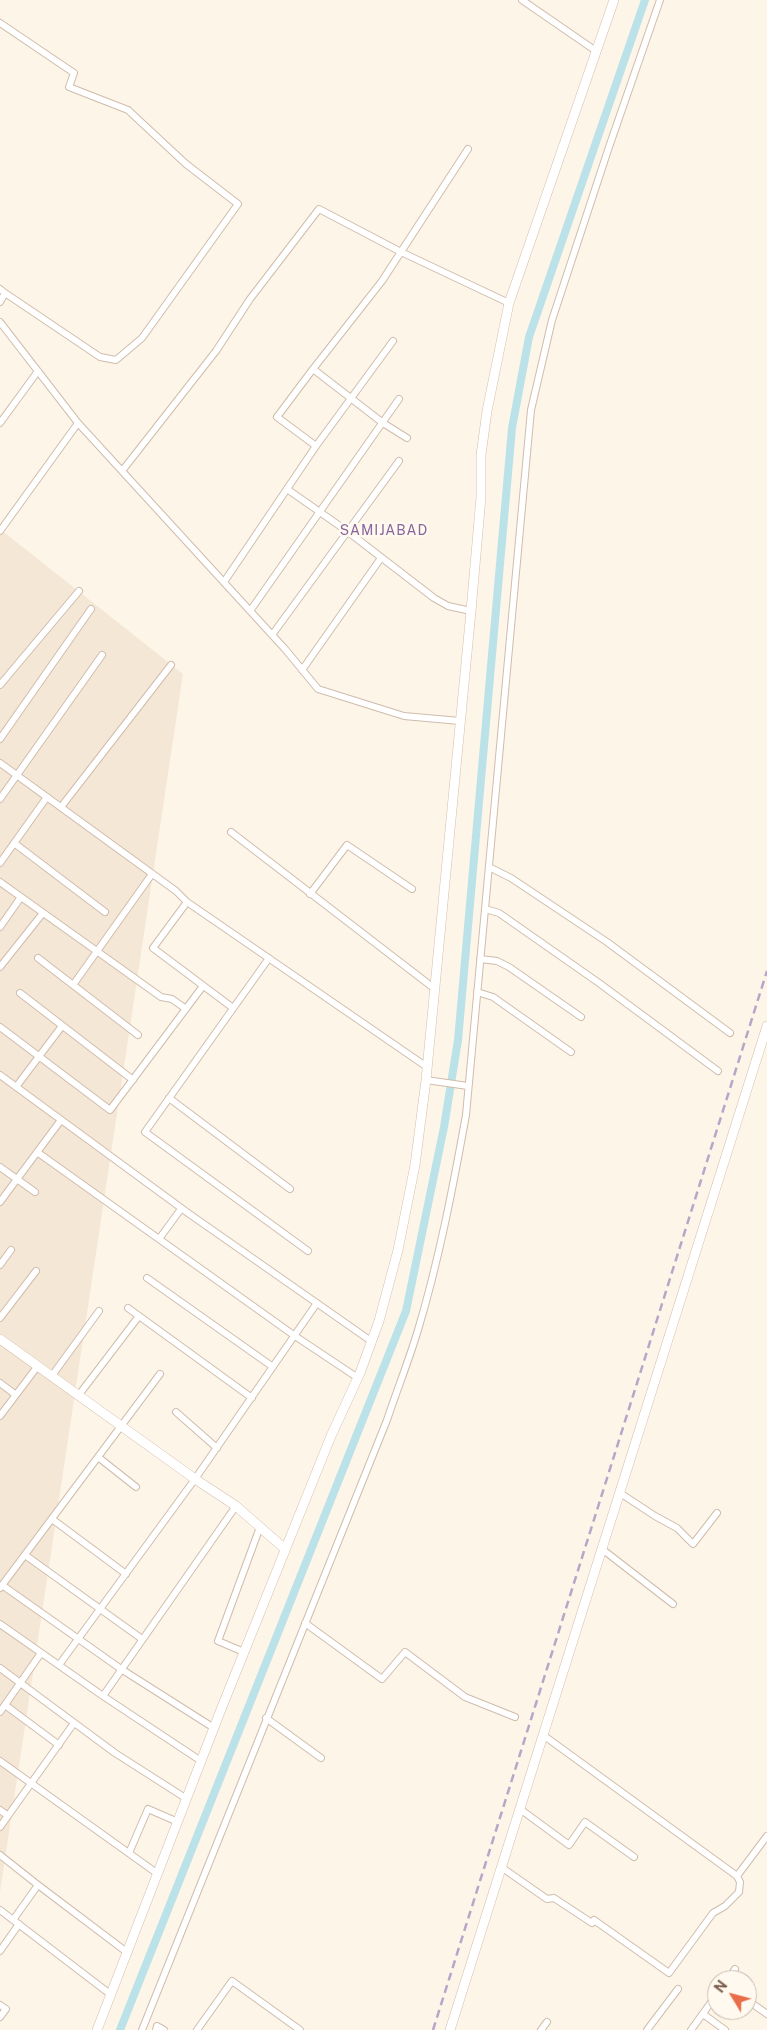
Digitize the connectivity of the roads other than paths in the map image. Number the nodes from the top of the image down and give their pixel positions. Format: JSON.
{"nodes":[{"id":1,"x":522,"y":0,"type":"edge"},
{"id":2,"x":614,"y":0,"type":"edge"},
{"id":3,"x":660,"y":0,"type":"edge"},
{"id":4,"x":0,"y":23,"type":"edge"},
{"id":5,"x":596,"y":51,"type":"junction"},
{"id":6,"x":468,"y":149,"type":"dead end"},
{"id":7,"x":401,"y":252,"type":"junction"},
{"id":8,"x":3,"y":291,"type":"edge"},
{"id":9,"x":0,"y":302,"type":"edge"},
{"id":10,"x":509,"y":303,"type":"junction"},
{"id":11,"x":0,"y":322,"type":"edge"},
{"id":12,"x":393,"y":341,"type":"dead end"},
{"id":13,"x":313,"y":369,"type":"junction"},
{"id":14,"x":38,"y":371,"type":"junction"},
{"id":15,"x":351,"y":399,"type":"junction"},
{"id":16,"x":399,"y":399,"type":"dead end"},
{"id":17,"x":0,"y":422,"type":"edge"},
{"id":18,"x":78,"y":423,"type":"junction"},
{"id":19,"x":383,"y":424,"type":"junction"},
{"id":20,"x":407,"y":438,"type":"dead end"},
{"id":21,"x":316,"y":446,"type":"junction"},
{"id":22,"x":399,"y":460,"type":"dead end"},
{"id":23,"x":122,"y":471,"type":"junction"},
{"id":24,"x":287,"y":489,"type":"junction"},
{"id":25,"x":320,"y":512,"type":"junction"},
{"id":26,"x":0,"y":531,"type":"edge"},
{"id":27,"x":347,"y":531,"type":"junction"},
{"id":28,"x":381,"y":558,"type":"junction"},
{"id":29,"x":224,"y":582,"type":"junction"},
{"id":30,"x":78,"y":591,"type":"dead end"},
{"id":31,"x":91,"y":609,"type":"dead end"},
{"id":32,"x":250,"y":611,"type":"junction"},
{"id":33,"x":471,"y":611,"type":"junction"},
{"id":34,"x":272,"y":635,"type":"junction"},
{"id":35,"x":102,"y":654,"type":"dead end"},
{"id":36,"x":171,"y":664,"type":"dead end"},
{"id":37,"x":302,"y":670,"type":"junction"},
{"id":38,"x":0,"y":685,"type":"edge"},
{"id":39,"x":460,"y":721,"type":"junction"},
{"id":40,"x":0,"y":739,"type":"edge"},
{"id":41,"x":0,"y":763,"type":"edge"},
{"id":42,"x":17,"y":775,"type":"junction"},
{"id":43,"x":47,"y":797,"type":"junction"},
{"id":44,"x":0,"y":799,"type":"edge"},
{"id":45,"x":61,"y":807,"type":"junction"},
{"id":46,"x":231,"y":832,"type":"dead end"},
{"id":47,"x":14,"y":843,"type":"junction"},
{"id":48,"x":0,"y":863,"type":"edge"},
{"id":49,"x":489,"y":867,"type":"junction"},
{"id":50,"x":152,"y":874,"type":"junction"},
{"id":51,"x":0,"y":882,"type":"edge"},
{"id":52,"x":412,"y":889,"type":"dead end"},
{"id":53,"x":310,"y":894,"type":"junction"},
{"id":54,"x":21,"y":897,"type":"junction"},
{"id":55,"x":187,"y":902,"type":"junction"},
{"id":56,"x":485,"y":909,"type":"junction"},
{"id":57,"x":105,"y":912,"type":"dead end"},
{"id":58,"x":43,"y":913,"type":"junction"},
{"id":59,"x":0,"y":927,"type":"edge"},
{"id":60,"x":97,"y":952,"type":"junction"},
{"id":61,"x":38,"y":958,"type":"dead end"},
{"id":62,"x":269,"y":958,"type":"junction"},
{"id":63,"x":480,"y":959,"type":"junction"},
{"id":64,"x":0,"y":967,"type":"edge"},
{"id":65,"x":73,"y":985,"type":"junction"},
{"id":66,"x":203,"y":986,"type":"junction"},
{"id":67,"x":435,"y":989,"type":"junction"},
{"id":68,"x":477,"y":992,"type":"junction"},
{"id":69,"x":20,"y":993,"type":"dead end"},
{"id":70,"x":233,"y":1008,"type":"junction"},
{"id":71,"x":186,"y":1009,"type":"junction"},
{"id":72,"x":581,"y":1017,"type":"dead end"},
{"id":73,"x":62,"y":1026,"type":"junction"},
{"id":74,"x":767,"y":1026,"type":"edge"},
{"id":75,"x":0,"y":1027,"type":"edge"},
{"id":76,"x":730,"y":1033,"type":"dead end"},
{"id":77,"x":138,"y":1035,"type":"dead end"},
{"id":78,"x":571,"y":1052,"type":"dead end"},
{"id":79,"x":40,"y":1056,"type":"junction"},
{"id":80,"x":427,"y":1067,"type":"junction"},
{"id":81,"x":718,"y":1072,"type":"dead end"},
{"id":82,"x":0,"y":1075,"type":"edge"},
{"id":83,"x":133,"y":1080,"type":"junction"},
{"id":84,"x":426,"y":1080,"type":"junction"},
{"id":85,"x":466,"y":1086,"type":"junction"},
{"id":86,"x":16,"y":1087,"type":"junction"},
{"id":87,"x":169,"y":1098,"type":"junction"},
{"id":88,"x":60,"y":1120,"type":"junction"},
{"id":89,"x":37,"y":1152,"type":"junction"},
{"id":90,"x":0,"y":1167,"type":"edge"},
{"id":91,"x":17,"y":1179,"type":"junction"},
{"id":92,"x":290,"y":1189,"type":"dead end"},
{"id":93,"x":35,"y":1192,"type":"dead end"},
{"id":94,"x":0,"y":1202,"type":"edge"},
{"id":95,"x":181,"y":1209,"type":"junction"},
{"id":96,"x":159,"y":1240,"type":"junction"},
{"id":97,"x":11,"y":1250,"type":"dead end"},
{"id":98,"x":308,"y":1251,"type":"dead end"},
{"id":99,"x":0,"y":1265,"type":"edge"},
{"id":100,"x":36,"y":1271,"type":"dead end"},
{"id":101,"x":147,"y":1278,"type":"dead end"},
{"id":102,"x":317,"y":1304,"type":"junction"},
{"id":103,"x":128,"y":1308,"type":"dead end"},
{"id":104,"x":99,"y":1311,"type":"dead end"},
{"id":105,"x":139,"y":1316,"type":"junction"},
{"id":106,"x":0,"y":1318,"type":"edge"},
{"id":107,"x":295,"y":1336,"type":"junction"},
{"id":108,"x":0,"y":1340,"type":"edge"},
{"id":109,"x":371,"y":1341,"type":"junction"},
{"id":110,"x":37,"y":1367,"type":"junction"},
{"id":111,"x":273,"y":1367,"type":"junction"},
{"id":112,"x":160,"y":1374,"type":"dead end"},
{"id":113,"x":51,"y":1377,"type":"junction"},
{"id":114,"x":358,"y":1378,"type":"junction"},
{"id":115,"x":0,"y":1383,"type":"edge"},
{"id":116,"x":16,"y":1395,"type":"junction"},
{"id":117,"x":78,"y":1396,"type":"junction"},
{"id":118,"x":252,"y":1398,"type":"junction"},
{"id":119,"x":176,"y":1412,"type":"dead end"},
{"id":120,"x":0,"y":1416,"type":"edge"},
{"id":121,"x":120,"y":1426,"type":"junction"},
{"id":122,"x":217,"y":1448,"type":"junction"},
{"id":123,"x":98,"y":1456,"type":"junction"},
{"id":124,"x":195,"y":1479,"type":"junction"},
{"id":125,"x":136,"y":1487,"type":"dead end"},
{"id":126,"x":620,"y":1492,"type":"junction"},
{"id":127,"x":236,"y":1506,"type":"junction"},
{"id":128,"x":717,"y":1513,"type":"dead end"},
{"id":129,"x":52,"y":1519,"type":"junction"},
{"id":130,"x":260,"y":1527,"type":"junction"},
{"id":131,"x":285,"y":1549,"type":"junction"},
{"id":132,"x":602,"y":1549,"type":"junction"},
{"id":133,"x":24,"y":1555,"type":"junction"},
{"id":134,"x":126,"y":1574,"type":"junction"},
{"id":135,"x":1,"y":1587,"type":"edge"},
{"id":136,"x":674,"y":1604,"type":"dead end"},
{"id":137,"x":100,"y":1609,"type":"junction"},
{"id":138,"x":305,"y":1623,"type":"junction"},
{"id":139,"x":0,"y":1624,"type":"edge"},
{"id":140,"x":78,"y":1639,"type":"junction"},
{"id":141,"x":142,"y":1640,"type":"junction"},
{"id":142,"x":244,"y":1652,"type":"junction"},
{"id":143,"x":41,"y":1653,"type":"junction"},
{"id":144,"x":59,"y":1665,"type":"junction"},
{"id":145,"x":0,"y":1668,"type":"edge"},
{"id":146,"x":121,"y":1669,"type":"junction"},
{"id":147,"x":20,"y":1683,"type":"junction"},
{"id":148,"x":103,"y":1696,"type":"junction"},
{"id":149,"x":5,"y":1705,"type":"junction"},
{"id":150,"x":0,"y":1712,"type":"edge"},
{"id":151,"x":266,"y":1718,"type":"junction"},
{"id":152,"x":515,"y":1718,"type":"dead end"},
{"id":153,"x":74,"y":1723,"type":"junction"},
{"id":154,"x":214,"y":1728,"type":"junction"},
{"id":155,"x":543,"y":1735,"type":"junction"},
{"id":156,"x":59,"y":1745,"type":"junction"},
{"id":157,"x":321,"y":1758,"type":"dead end"},
{"id":158,"x":0,"y":1761,"type":"edge"},
{"id":159,"x":201,"y":1761,"type":"junction"},
{"id":160,"x":31,"y":1783,"type":"junction"},
{"id":161,"x":187,"y":1799,"type":"junction"},
{"id":162,"x":520,"y":1809,"type":"junction"},
{"id":163,"x":0,"y":1810,"type":"edge"},
{"id":164,"x":8,"y":1816,"type":"junction"},
{"id":165,"x":178,"y":1822,"type":"junction"},
{"id":166,"x":0,"y":1827,"type":"edge"},
{"id":167,"x":767,"y":1836,"type":"edge"},
{"id":168,"x":129,"y":1853,"type":"junction"},
{"id":169,"x":0,"y":1855,"type":"edge"},
{"id":170,"x":634,"y":1857,"type":"dead end"},
{"id":171,"x":501,"y":1867,"type":"junction"},
{"id":172,"x":158,"y":1874,"type":"junction"},
{"id":173,"x":737,"y":1876,"type":"junction"},
{"id":174,"x":38,"y":1885,"type":"junction"},
{"id":175,"x":0,"y":1910,"type":"edge"},
{"id":176,"x":13,"y":1920,"type":"junction"},
{"id":177,"x":19,"y":1924,"type":"junction"},
{"id":178,"x":0,"y":1951,"type":"edge"},
{"id":179,"x":128,"y":1952,"type":"junction"},
{"id":180,"x":678,"y":1989,"type":"dead end"},
{"id":181,"x":110,"y":1994,"type":"junction"},
{"id":182,"x":0,"y":2004,"type":"edge"},
{"id":183,"x":707,"y":2008,"type":"edge"},
{"id":184,"x":703,"y":2014,"type":"junction"},
{"id":185,"x":0,"y":2017,"type":"edge"},
{"id":186,"x":547,"y":2022,"type":"dead end"},
{"id":187,"x":97,"y":2030,"type":"edge"},
{"id":188,"x":142,"y":2030,"type":"edge"},
{"id":189,"x":156,"y":2030,"type":"edge"},
{"id":190,"x":164,"y":2030,"type":"edge"},
{"id":191,"x":197,"y":2030,"type":"edge"},
{"id":192,"x":300,"y":2030,"type":"edge"},
{"id":193,"x":450,"y":2030,"type":"edge"},
{"id":194,"x":541,"y":2030,"type":"edge"},
{"id":195,"x":647,"y":2030,"type":"edge"},
{"id":196,"x":691,"y":2030,"type":"edge"},
{"id":197,"x":725,"y":2030,"type":"edge"}],
"edges":[{"from":1,"to":5,"type":"street"},
{"from":2,"to":5,"type":"street"},
{"from":3,"to":49,"type":"street"},
{"from":4,"to":8,"type":"street"},
{"from":5,"to":10,"type":"street"},
{"from":6,"to":7,"type":"street"},
{"from":7,"to":10,"type":"street"},
{"from":7,"to":13,"type":"street"},
{"from":7,"to":23,"type":"street"},
{"from":8,"to":9,"type":"street"},
{"from":10,"to":33,"type":"street"},
{"from":11,"to":14,"type":"street"},
{"from":12,"to":15,"type":"street"},
{"from":13,"to":15,"type":"street"},
{"from":13,"to":21,"type":"street"},
{"from":14,"to":17,"type":"street"},
{"from":14,"to":18,"type":"street"},
{"from":15,"to":19,"type":"street"},
{"from":15,"to":21,"type":"street"},
{"from":16,"to":19,"type":"street"},
{"from":18,"to":23,"type":"street"},
{"from":18,"to":26,"type":"street"},
{"from":19,"to":20,"type":"street"},
{"from":19,"to":25,"type":"street"},
{"from":21,"to":24,"type":"street"},
{"from":22,"to":27,"type":"street"},
{"from":23,"to":29,"type":"street"},
{"from":24,"to":25,"type":"street"},
{"from":24,"to":29,"type":"street"},
{"from":25,"to":27,"type":"street"},
{"from":25,"to":32,"type":"street"},
{"from":27,"to":28,"type":"street"},
{"from":27,"to":34,"type":"street"},
{"from":28,"to":33,"type":"street"},
{"from":28,"to":37,"type":"street"},
{"from":29,"to":32,"type":"street"},
{"from":30,"to":38,"type":"street"},
{"from":31,"to":40,"type":"street"},
{"from":32,"to":34,"type":"street"},
{"from":33,"to":39,"type":"street"},
{"from":34,"to":37,"type":"street"},
{"from":35,"to":42,"type":"street"},
{"from":36,"to":45,"type":"street"},
{"from":37,"to":39,"type":"street"},
{"from":39,"to":67,"type":"street"},
{"from":41,"to":42,"type":"street"},
{"from":42,"to":43,"type":"street"},
{"from":42,"to":44,"type":"street"},
{"from":43,"to":45,"type":"street"},
{"from":43,"to":47,"type":"street"},
{"from":45,"to":50,"type":"street"},
{"from":46,"to":53,"type":"street"},
{"from":47,"to":48,"type":"street"},
{"from":47,"to":57,"type":"street"},
{"from":49,"to":56,"type":"street"},
{"from":49,"to":76,"type":"street"},
{"from":50,"to":55,"type":"street"},
{"from":50,"to":60,"type":"street"},
{"from":51,"to":54,"type":"street"},
{"from":52,"to":53,"type":"street"},
{"from":53,"to":67,"type":"street"},
{"from":54,"to":58,"type":"street"},
{"from":54,"to":59,"type":"street"},
{"from":55,"to":62,"type":"street"},
{"from":55,"to":66,"type":"street"},
{"from":56,"to":63,"type":"street"},
{"from":56,"to":81,"type":"street"},
{"from":58,"to":60,"type":"street"},
{"from":58,"to":64,"type":"street"},
{"from":60,"to":65,"type":"street"},
{"from":60,"to":71,"type":"street"},
{"from":61,"to":65,"type":"street"},
{"from":62,"to":70,"type":"street"},
{"from":62,"to":80,"type":"street"},
{"from":63,"to":68,"type":"street"},
{"from":63,"to":72,"type":"street"},
{"from":65,"to":77,"type":"street"},
{"from":66,"to":70,"type":"street"},
{"from":66,"to":71,"type":"street"},
{"from":67,"to":80,"type":"street"},
{"from":68,"to":78,"type":"street"},
{"from":68,"to":85,"type":"street"},
{"from":69,"to":73,"type":"street"},
{"from":70,"to":87,"type":"street"},
{"from":71,"to":83,"type":"street"},
{"from":73,"to":79,"type":"street"},
{"from":73,"to":83,"type":"street"},
{"from":74,"to":126,"type":"street"},
{"from":75,"to":79,"type":"street"},
{"from":79,"to":83,"type":"street"},
{"from":79,"to":86,"type":"street"},
{"from":80,"to":84,"type":"street"},
{"from":82,"to":86,"type":"street"},
{"from":84,"to":85,"type":"street"},
{"from":84,"to":109,"type":"street"},
{"from":85,"to":138,"type":"street"},
{"from":86,"to":88,"type":"street"},
{"from":87,"to":92,"type":"street"},
{"from":87,"to":98,"type":"street"},
{"from":88,"to":89,"type":"street"},
{"from":88,"to":95,"type":"street"},
{"from":89,"to":91,"type":"street"},
{"from":89,"to":96,"type":"street"},
{"from":90,"to":91,"type":"street"},
{"from":91,"to":93,"type":"street"},
{"from":91,"to":94,"type":"street"},
{"from":95,"to":96,"type":"street"},
{"from":95,"to":102,"type":"street"},
{"from":96,"to":107,"type":"street"},
{"from":97,"to":99,"type":"street"},
{"from":100,"to":106,"type":"street"},
{"from":101,"to":111,"type":"street"},
{"from":102,"to":107,"type":"street"},
{"from":102,"to":109,"type":"street"},
{"from":103,"to":105,"type":"street"},
{"from":104,"to":113,"type":"street"},
{"from":105,"to":117,"type":"street"},
{"from":105,"to":118,"type":"street"},
{"from":107,"to":111,"type":"street"},
{"from":107,"to":114,"type":"street"},
{"from":108,"to":110,"type":"street"},
{"from":109,"to":114,"type":"street"},
{"from":110,"to":113,"type":"street"},
{"from":110,"to":116,"type":"street"},
{"from":111,"to":118,"type":"street"},
{"from":112,"to":121,"type":"street"},
{"from":113,"to":117,"type":"street"},
{"from":114,"to":131,"type":"street"},
{"from":115,"to":116,"type":"street"},
{"from":116,"to":120,"type":"street"},
{"from":117,"to":121,"type":"street"},
{"from":118,"to":122,"type":"street"},
{"from":119,"to":122,"type":"street"},
{"from":121,"to":123,"type":"street"},
{"from":121,"to":124,"type":"street"},
{"from":122,"to":124,"type":"street"},
{"from":123,"to":125,"type":"street"},
{"from":123,"to":129,"type":"street"},
{"from":124,"to":127,"type":"street"},
{"from":124,"to":134,"type":"street"},
{"from":126,"to":128,"type":"street"},
{"from":126,"to":132,"type":"street"},
{"from":127,"to":130,"type":"street"},
{"from":127,"to":141,"type":"street"},
{"from":129,"to":133,"type":"street"},
{"from":129,"to":134,"type":"street"},
{"from":130,"to":131,"type":"street"},
{"from":130,"to":142,"type":"street"},
{"from":131,"to":142,"type":"street"},
{"from":132,"to":136,"type":"street"},
{"from":132,"to":155,"type":"street"},
{"from":133,"to":135,"type":"street"},
{"from":133,"to":137,"type":"street"},
{"from":134,"to":137,"type":"street"},
{"from":135,"to":140,"type":"street"},
{"from":137,"to":140,"type":"street"},
{"from":137,"to":141,"type":"street"},
{"from":138,"to":151,"type":"street"},
{"from":138,"to":152,"type":"street"},
{"from":139,"to":143,"type":"street"},
{"from":140,"to":144,"type":"street"},
{"from":140,"to":146,"type":"street"},
{"from":141,"to":146,"type":"street"},
{"from":142,"to":154,"type":"street"},
{"from":143,"to":144,"type":"street"},
{"from":143,"to":147,"type":"street"},
{"from":144,"to":148,"type":"street"},
{"from":145,"to":147,"type":"street"},
{"from":146,"to":148,"type":"street"},
{"from":146,"to":154,"type":"street"},
{"from":147,"to":149,"type":"street"},
{"from":147,"to":153,"type":"street"},
{"from":148,"to":159,"type":"street"},
{"from":149,"to":150,"type":"street"},
{"from":149,"to":156,"type":"street"},
{"from":151,"to":157,"type":"street"},
{"from":151,"to":188,"type":"street"},
{"from":153,"to":156,"type":"street"},
{"from":153,"to":161,"type":"street"},
{"from":154,"to":159,"type":"street"},
{"from":155,"to":162,"type":"street"},
{"from":155,"to":173,"type":"street"},
{"from":156,"to":160,"type":"street"},
{"from":158,"to":160,"type":"street"},
{"from":159,"to":161,"type":"street"},
{"from":160,"to":164,"type":"street"},
{"from":160,"to":168,"type":"street"},
{"from":161,"to":165,"type":"street"},
{"from":162,"to":170,"type":"street"},
{"from":162,"to":171,"type":"street"},
{"from":163,"to":164,"type":"street"},
{"from":164,"to":166,"type":"street"},
{"from":165,"to":168,"type":"street"},
{"from":165,"to":172,"type":"street"},
{"from":167,"to":173,"type":"street"},
{"from":168,"to":172,"type":"street"},
{"from":169,"to":174,"type":"street"},
{"from":171,"to":173,"type":"street"},
{"from":171,"to":193,"type":"street"},
{"from":172,"to":179,"type":"street"},
{"from":174,"to":176,"type":"street"},
{"from":174,"to":179,"type":"street"},
{"from":175,"to":176,"type":"street"},
{"from":176,"to":177,"type":"street"},
{"from":177,"to":178,"type":"street"},
{"from":177,"to":181,"type":"street"},
{"from":179,"to":181,"type":"street"},
{"from":180,"to":195,"type":"street"},
{"from":181,"to":187,"type":"street"},
{"from":182,"to":185,"type":"street"},
{"from":183,"to":184,"type":"street"},
{"from":184,"to":196,"type":"street"},
{"from":184,"to":197,"type":"street"},
{"from":186,"to":194,"type":"street"},
{"from":189,"to":190,"type":"street"},
{"from":191,"to":192,"type":"street"}]}
